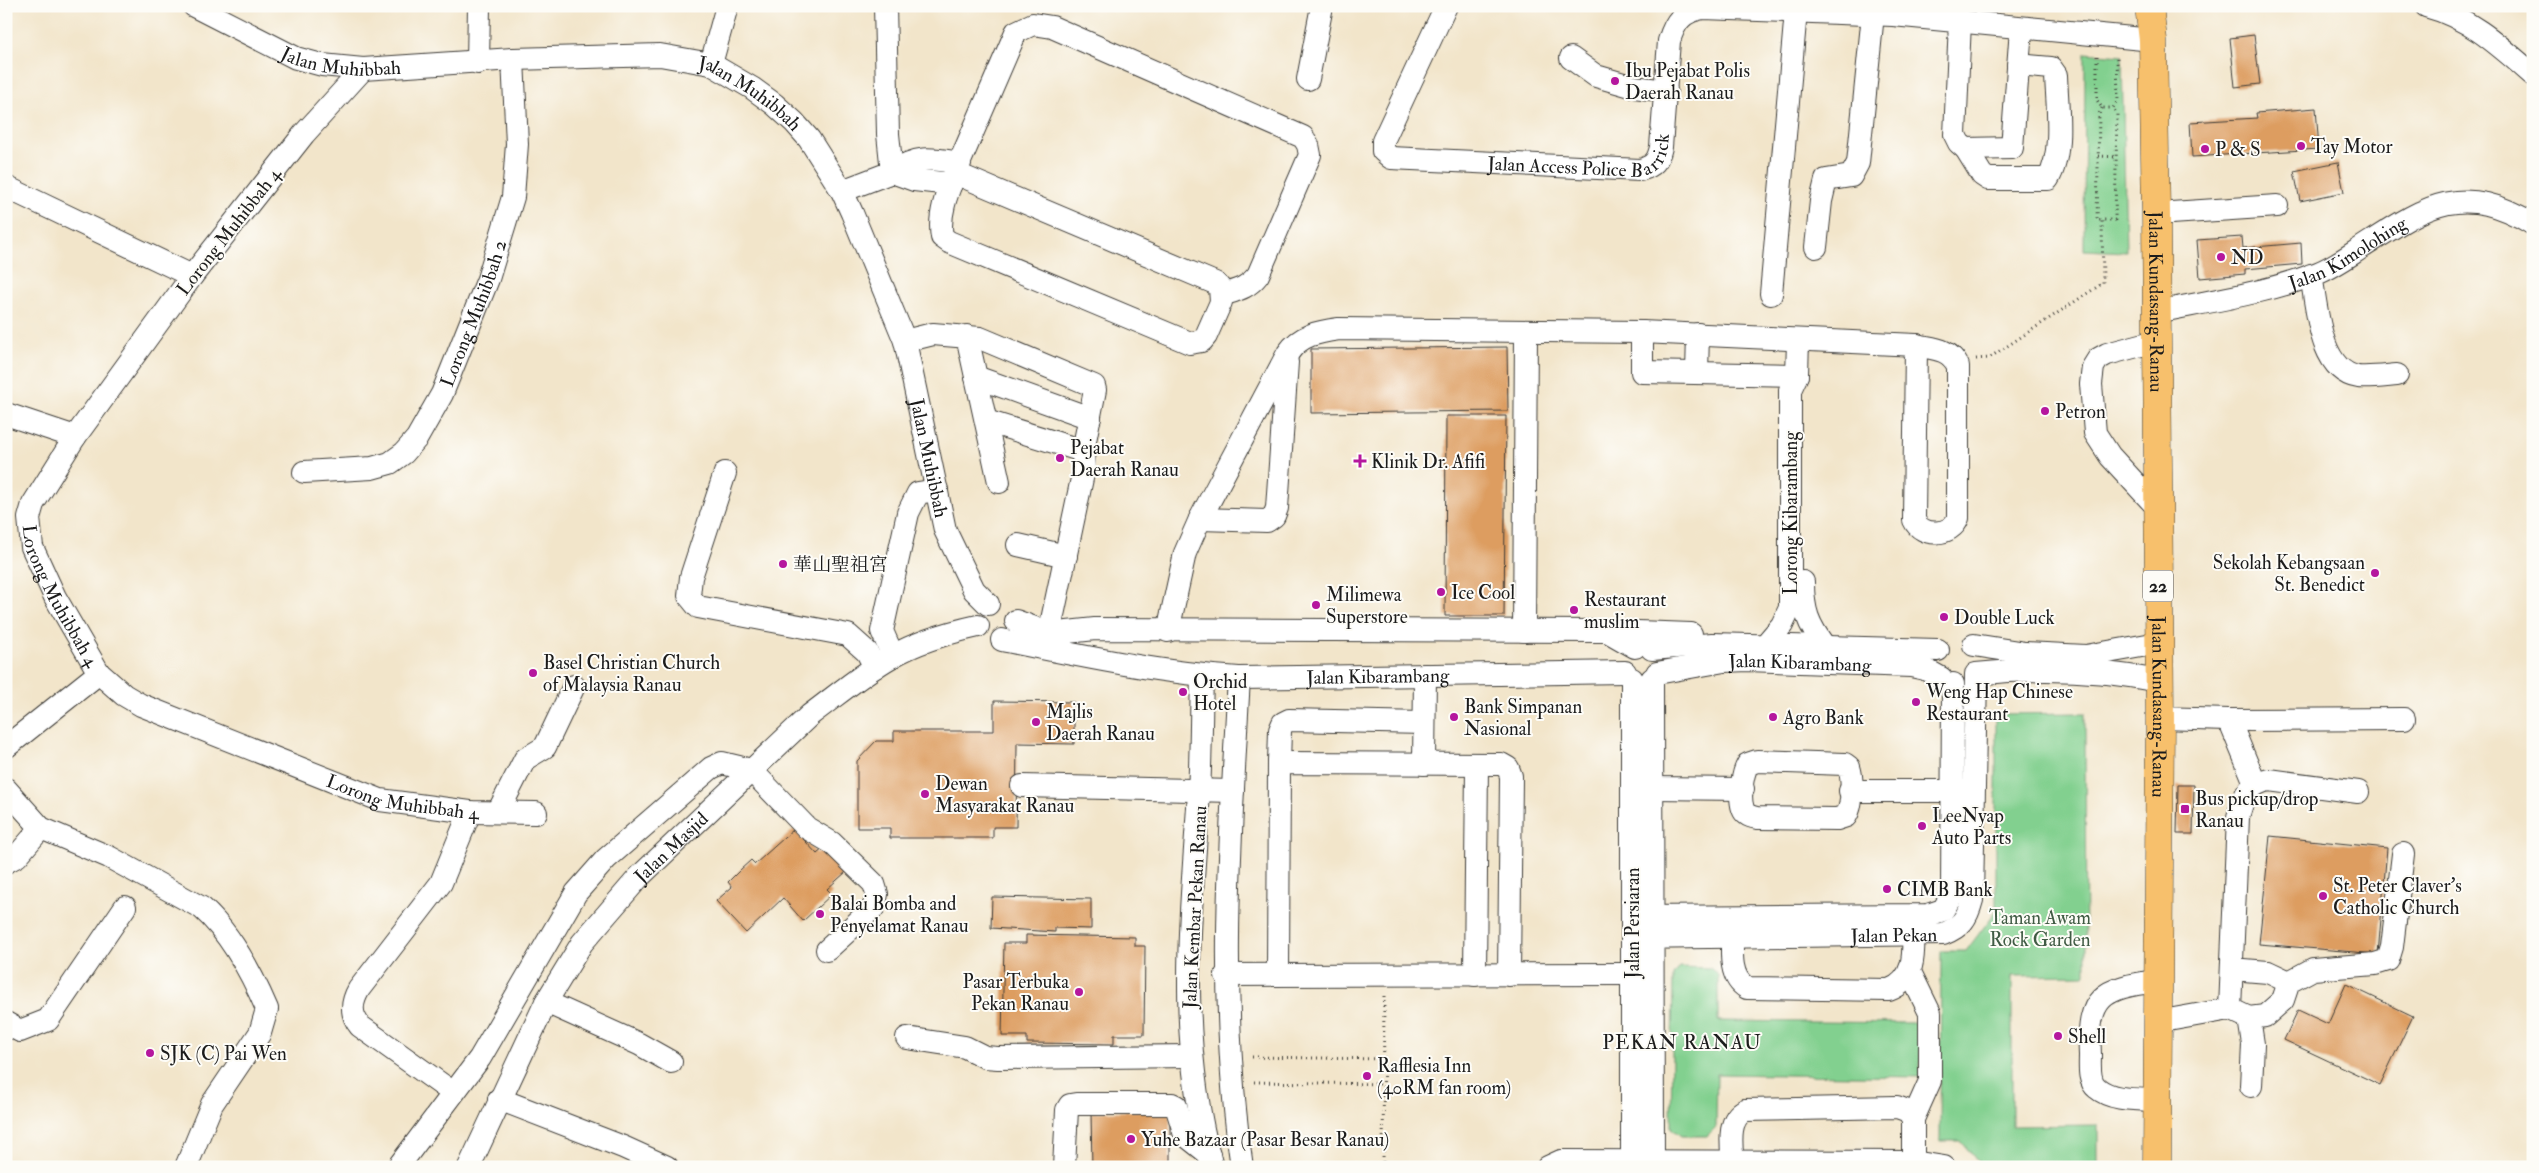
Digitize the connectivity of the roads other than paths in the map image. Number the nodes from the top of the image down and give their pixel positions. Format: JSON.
{"nodes":[{"id":1,"x":194,"y":6,"type":"edge"},
{"id":2,"x":478,"y":6,"type":"edge"},
{"id":3,"x":726,"y":6,"type":"edge"},
{"id":4,"x":885,"y":6,"type":"edge"},
{"id":5,"x":1322,"y":6,"type":"edge"},
{"id":6,"x":1446,"y":6,"type":"edge"},
{"id":7,"x":2149,"y":6,"type":"edge"},
{"id":8,"x":2426,"y":6,"type":"edge"},
{"id":9,"x":1742,"y":8,"type":"edge"},
{"id":10,"x":1796,"y":11,"type":"junction"},
{"id":11,"x":1873,"y":14,"type":"junction"},
{"id":12,"x":1960,"y":22,"type":"junction"},
{"id":13,"x":2021,"y":28,"type":"junction"},
{"id":14,"x":2152,"y":40,"type":"junction"},
{"id":15,"x":1570,"y":58,"type":"dead end"},
{"id":16,"x":513,"y":59,"type":"junction"},
{"id":17,"x":478,"y":63,"type":"junction"},
{"id":18,"x":710,"y":64,"type":"junction"},
{"id":19,"x":2018,"y":65,"type":"junction"},
{"id":20,"x":363,"y":69,"type":"junction"},
{"id":21,"x":2533,"y":75,"type":"edge"},
{"id":22,"x":1308,"y":79,"type":"dead end"},
{"id":23,"x":1666,"y":91,"type":"junction"},
{"id":24,"x":2012,"y":148,"type":"junction"},
{"id":25,"x":1966,"y":149,"type":"junction"},
{"id":26,"x":892,"y":172,"type":"junction"},
{"id":27,"x":955,"y":174,"type":"junction"},
{"id":28,"x":2012,"y":180,"type":"junction"},
{"id":29,"x":6,"y":187,"type":"edge"},
{"id":30,"x":842,"y":191,"type":"junction"},
{"id":31,"x":2277,"y":206,"type":"dead end"},
{"id":32,"x":2156,"y":214,"type":"junction"},
{"id":33,"x":2533,"y":224,"type":"edge"},
{"id":34,"x":1816,"y":247,"type":"dead end"},
{"id":35,"x":2311,"y":275,"type":"junction"},
{"id":36,"x":192,"y":276,"type":"junction"},
{"id":37,"x":1771,"y":294,"type":"dead end"},
{"id":38,"x":1222,"y":295,"type":"junction"},
{"id":39,"x":2156,"y":312,"type":"junction"},
{"id":40,"x":1526,"y":332,"type":"junction"},
{"id":41,"x":1642,"y":332,"type":"junction"},
{"id":42,"x":1698,"y":334,"type":"junction"},
{"id":43,"x":967,"y":336,"type":"junction"},
{"id":44,"x":1798,"y":340,"type":"junction"},
{"id":45,"x":905,"y":341,"type":"junction"},
{"id":46,"x":2156,"y":341,"type":"junction"},
{"id":47,"x":1916,"y":346,"type":"junction"},
{"id":48,"x":1288,"y":353,"type":"junction"},
{"id":49,"x":1697,"y":373,"type":"junction"},
{"id":50,"x":1797,"y":375,"type":"junction"},
{"id":51,"x":2397,"y":375,"type":"dead end"},
{"id":52,"x":976,"y":377,"type":"junction"},
{"id":53,"x":6,"y":414,"type":"edge"},
{"id":54,"x":1090,"y":418,"type":"junction"},
{"id":55,"x":986,"y":421,"type":"junction"},
{"id":56,"x":74,"y":437,"type":"junction"},
{"id":57,"x":1083,"y":451,"type":"junction"},
{"id":58,"x":304,"y":472,"type":"dead end"},
{"id":59,"x":725,"y":473,"type":"dead end"},
{"id":60,"x":999,"y":482,"type":"dead end"},
{"id":61,"x":936,"y":490,"type":"junction"},
{"id":62,"x":2157,"y":507,"type":"junction"},
{"id":63,"x":1200,"y":518,"type":"junction"},
{"id":64,"x":1018,"y":545,"type":"dead end"},
{"id":65,"x":1066,"y":556,"type":"junction"},
{"id":66,"x":988,"y":604,"type":"junction"},
{"id":67,"x":1016,"y":621,"type":"junction"},
{"id":68,"x":978,"y":626,"type":"junction"},
{"id":69,"x":1168,"y":630,"type":"junction"},
{"id":70,"x":1524,"y":631,"type":"junction"},
{"id":71,"x":1607,"y":631,"type":"junction"},
{"id":72,"x":1049,"y":634,"type":"junction"},
{"id":73,"x":1002,"y":640,"type":"junction"},
{"id":74,"x":2158,"y":643,"type":"junction"},
{"id":75,"x":1742,"y":644,"type":"junction"},
{"id":76,"x":1765,"y":645,"type":"junction"},
{"id":77,"x":1974,"y":645,"type":"junction"},
{"id":78,"x":1825,"y":647,"type":"junction"},
{"id":79,"x":1644,"y":648,"type":"junction"},
{"id":80,"x":1938,"y":650,"type":"junction"},
{"id":81,"x":884,"y":662,"type":"junction"},
{"id":82,"x":1131,"y":663,"type":"junction"},
{"id":83,"x":99,"y":673,"type":"junction"},
{"id":84,"x":1976,"y":674,"type":"junction"},
{"id":85,"x":1202,"y":675,"type":"junction"},
{"id":86,"x":1425,"y":675,"type":"junction"},
{"id":87,"x":1642,"y":676,"type":"junction"},
{"id":88,"x":1239,"y":678,"type":"junction"},
{"id":89,"x":1947,"y":681,"type":"junction"},
{"id":90,"x":2159,"y":682,"type":"junction"},
{"id":91,"x":574,"y":686,"type":"dead end"},
{"id":92,"x":2160,"y":718,"type":"junction"},
{"id":93,"x":2404,"y":719,"type":"dead end"},
{"id":94,"x":2229,"y":720,"type":"junction"},
{"id":95,"x":1424,"y":723,"type":"junction"},
{"id":96,"x":6,"y":747,"type":"edge"},
{"id":97,"x":1279,"y":763,"type":"junction"},
{"id":98,"x":1424,"y":764,"type":"junction"},
{"id":99,"x":1478,"y":764,"type":"junction"},
{"id":100,"x":751,"y":770,"type":"junction"},
{"id":101,"x":2255,"y":783,"type":"junction"},
{"id":102,"x":1022,"y":786,"type":"dead end"},
{"id":103,"x":1652,"y":788,"type":"junction"},
{"id":104,"x":6,"y":789,"type":"edge"},
{"id":105,"x":1743,"y":789,"type":"junction"},
{"id":106,"x":1199,"y":790,"type":"junction"},
{"id":107,"x":1233,"y":791,"type":"junction"},
{"id":108,"x":1850,"y":791,"type":"junction"},
{"id":109,"x":1963,"y":791,"type":"junction"},
{"id":110,"x":2358,"y":792,"type":"dead end"},
{"id":111,"x":470,"y":812,"type":"junction"},
{"id":112,"x":498,"y":812,"type":"junction"},
{"id":113,"x":536,"y":813,"type":"dead end"},
{"id":114,"x":41,"y":828,"type":"junction"},
{"id":115,"x":2403,"y":854,"type":"dead end"},
{"id":116,"x":6,"y":862,"type":"edge"},
{"id":117,"x":125,"y":907,"type":"dead end"},
{"id":118,"x":1913,"y":925,"type":"junction"},
{"id":119,"x":1733,"y":926,"type":"junction"},
{"id":120,"x":1642,"y":927,"type":"junction"},
{"id":121,"x":827,"y":950,"type":"dead end"},
{"id":122,"x":2232,"y":969,"type":"junction"},
{"id":123,"x":1910,"y":972,"type":"junction"},
{"id":124,"x":1475,"y":974,"type":"junction"},
{"id":125,"x":1509,"y":974,"type":"junction"},
{"id":126,"x":1632,"y":974,"type":"junction"},
{"id":127,"x":1226,"y":975,"type":"junction"},
{"id":128,"x":1278,"y":975,"type":"junction"},
{"id":129,"x":2157,"y":981,"type":"junction"},
{"id":130,"x":2289,"y":982,"type":"junction"},
{"id":131,"x":546,"y":1002,"type":"junction"},
{"id":132,"x":2240,"y":1014,"type":"junction"},
{"id":133,"x":2157,"y":1022,"type":"junction"},
{"id":134,"x":6,"y":1024,"type":"edge"},
{"id":135,"x":907,"y":1038,"type":"dead end"},
{"id":136,"x":1191,"y":1056,"type":"junction"},
{"id":137,"x":671,"y":1062,"type":"dead end"},
{"id":138,"x":2252,"y":1086,"type":"dead end"},
{"id":139,"x":452,"y":1092,"type":"junction"},
{"id":140,"x":499,"y":1099,"type":"junction"},
{"id":141,"x":2156,"y":1100,"type":"junction"},
{"id":142,"x":1913,"y":1119,"type":"junction"},
{"id":143,"x":1210,"y":1160,"type":"edge"},
{"id":144,"x":1913,"y":1162,"type":"junction"},
{"id":145,"x":1642,"y":1164,"type":"edge"},
{"id":146,"x":1732,"y":1165,"type":"edge"},
{"id":147,"x":186,"y":1167,"type":"edge"},
{"id":148,"x":398,"y":1167,"type":"edge"},
{"id":149,"x":469,"y":1167,"type":"edge"},
{"id":150,"x":667,"y":1167,"type":"edge"},
{"id":151,"x":1064,"y":1167,"type":"edge"},
{"id":152,"x":1242,"y":1167,"type":"edge"},
{"id":153,"x":1548,"y":1167,"type":"edge"},
{"id":154,"x":1944,"y":1167,"type":"edge"},
{"id":155,"x":2157,"y":1167,"type":"edge"}],
"edges":[{"from":1,"to":20,"type":"street","name":"Jalan Muhibbah"},
{"from":2,"to":17,"type":"street"},
{"from":3,"to":18,"type":"street"},
{"from":4,"to":26,"type":"street"},
{"from":5,"to":22,"type":"street"},
{"from":6,"to":23,"type":"street","name":"Jalan Access Police Barrick"},
{"from":7,"to":14,"type":"highway","name":"Jalan Kundasang-Ranau","number":"22"},
{"from":8,"to":21,"type":"street"},
{"from":9,"to":10,"type":"street","name":"Jalan Access Police Barrick"},
{"from":9,"to":23,"type":"street","name":"Jalan Access Police Barrick"},
{"from":10,"to":11,"type":"street","name":"Jalan Access Police Barrick"},
{"from":10,"to":37,"type":"street"},
{"from":11,"to":12,"type":"street","name":"Jalan Access Police Barrick"},
{"from":11,"to":34,"type":"street"},
{"from":12,"to":13,"type":"street","name":"Jalan Access Police Barrick"},
{"from":12,"to":25,"type":"street"},
{"from":13,"to":14,"type":"street","name":"Jalan Access Police Barrick"},
{"from":13,"to":19,"type":"street"},
{"from":14,"to":32,"type":"highway","name":"Jalan Kundasang-Ranau","number":"22"},
{"from":15,"to":23,"type":"street"},
{"from":16,"to":17,"type":"street","name":"Jalan Muhibbah"},
{"from":16,"to":18,"type":"street","name":"Jalan Muhibbah"},
{"from":16,"to":58,"type":"street","name":"Lorong Muhibbah 2"},
{"from":17,"to":20,"type":"street","name":"Jalan Muhibbah"},
{"from":18,"to":30,"type":"street","name":"Jalan Muhibbah"},
{"from":19,"to":24,"type":"street"},
{"from":19,"to":28,"type":"street"},
{"from":20,"to":36,"type":"street","name":"Lorong Muhibbah 4"},
{"from":24,"to":25,"type":"street"},
{"from":24,"to":28,"type":"street"},
{"from":25,"to":28,"type":"street"},
{"from":26,"to":27,"type":"street"},
{"from":26,"to":30,"type":"street"},
{"from":27,"to":38,"type":"street"},
{"from":27,"to":38,"type":"street"},
{"from":27,"to":38,"type":"street"},
{"from":29,"to":36,"type":"street"},
{"from":30,"to":45,"type":"street","name":"Jalan Muhibbah"},
{"from":31,"to":32,"type":"street"},
{"from":32,"to":39,"type":"highway","name":"Jalan Kundasang-Ranau","number":"22"},
{"from":33,"to":35,"type":"street","name":"Jalan Kimolohing"},
{"from":35,"to":39,"type":"street","name":"Jalan Kimolohing"},
{"from":35,"to":51,"type":"street"},
{"from":36,"to":56,"type":"street","name":"Lorong Muhibbah 4"},
{"from":39,"to":46,"type":"highway","name":"Jalan Kundasang-Ranau","number":"22"},
{"from":40,"to":41,"type":"street"},
{"from":40,"to":48,"type":"street"},
{"from":40,"to":70,"type":"street"},
{"from":41,"to":42,"type":"street"},
{"from":41,"to":49,"type":"street"},
{"from":42,"to":44,"type":"street"},
{"from":42,"to":49,"type":"street"},
{"from":43,"to":45,"type":"street"},
{"from":43,"to":52,"type":"street"},
{"from":43,"to":54,"type":"street"},
{"from":44,"to":47,"type":"street"},
{"from":44,"to":50,"type":"street","name":"Lorong Kibarambang"},
{"from":45,"to":61,"type":"street","name":"Jalan Muhibbah"},
{"from":46,"to":62,"type":"highway","name":"Jalan Kundasang-Ranau","number":"22"},
{"from":46,"to":62,"type":"street"},
{"from":47,"to":47,"type":"street"},
{"from":48,"to":63,"type":"street"},
{"from":48,"to":63,"type":"street"},
{"from":49,"to":50,"type":"street"},
{"from":50,"to":76,"type":"street","name":"Lorong Kibarambang"},
{"from":50,"to":78,"type":"street","name":"Lorong Kibarambang"},
{"from":52,"to":54,"type":"street"},
{"from":52,"to":55,"type":"street"},
{"from":53,"to":56,"type":"street"},
{"from":54,"to":57,"type":"street"},
{"from":55,"to":57,"type":"street"},
{"from":55,"to":60,"type":"street"},
{"from":56,"to":83,"type":"street","name":"Lorong Muhibbah 4"},
{"from":57,"to":65,"type":"street"},
{"from":59,"to":81,"type":"street"},
{"from":61,"to":66,"type":"street","name":"Jalan Muhibbah"},
{"from":61,"to":81,"type":"street"},
{"from":62,"to":74,"type":"highway","name":"Jalan Kundasang-Ranau","number":"22"},
{"from":63,"to":69,"type":"street"},
{"from":64,"to":65,"type":"street"},
{"from":65,"to":72,"type":"street"},
{"from":66,"to":67,"type":"street"},
{"from":66,"to":68,"type":"street"},
{"from":67,"to":72,"type":"street","name":"Jalan Kibarambang"},
{"from":67,"to":73,"type":"street"},
{"from":68,"to":73,"type":"street"},
{"from":68,"to":81,"type":"street","name":"Jalan Masjid"},
{"from":69,"to":70,"type":"street"},
{"from":69,"to":72,"type":"street"},
{"from":70,"to":71,"type":"street"},
{"from":71,"to":75,"type":"street"},
{"from":71,"to":79,"type":"street"},
{"from":72,"to":82,"type":"street","name":"Jalan Kibarambang"},
{"from":73,"to":82,"type":"street","name":"Jalan Kibarambang"},
{"from":74,"to":77,"type":"street"},
{"from":74,"to":90,"type":"highway","name":"Jalan Kundasang-Ranau","number":"22"},
{"from":75,"to":76,"type":"street","name":"Jalan Kibarambang"},
{"from":75,"to":79,"type":"street","name":"Jalan Kibarambang"},
{"from":76,"to":78,"type":"street","name":"Jalan Kibarambang"},
{"from":77,"to":80,"type":"street"},
{"from":77,"to":84,"type":"street"},
{"from":78,"to":80,"type":"street","name":"Jalan Kibarambang"},
{"from":79,"to":87,"type":"street"},
{"from":79,"to":87,"type":"street"},
{"from":80,"to":89,"type":"street"},
{"from":81,"to":100,"type":"street","name":"Jalan Masjid"},
{"from":82,"to":85,"type":"street","name":"Jalan Kibarambang"},
{"from":83,"to":96,"type":"street"},
{"from":83,"to":111,"type":"street","name":"Lorong Muhibbah 4"},
{"from":84,"to":89,"type":"street"},
{"from":84,"to":90,"type":"street"},
{"from":84,"to":109,"type":"street","name":"Jalan Pekan"},
{"from":85,"to":88,"type":"street","name":"Jalan Kibarambang"},
{"from":85,"to":106,"type":"street","name":"Jalan Kembar Pekan Ranau"},
{"from":86,"to":87,"type":"street","name":"Jalan Kibarambang"},
{"from":86,"to":88,"type":"street","name":"Jalan Kibarambang"},
{"from":86,"to":95,"type":"street"},
{"from":87,"to":89,"type":"street","name":"Jalan Kibarambang"},
{"from":87,"to":103,"type":"street","name":"Jalan Persiaran"},
{"from":87,"to":120,"type":"street","name":"Jalan Persiaran"},
{"from":88,"to":107,"type":"street","name":"Jalan Kembar Pekan Ranau"},
{"from":89,"to":109,"type":"street","name":"Jalan Pekan"},
{"from":90,"to":92,"type":"highway","name":"Jalan Kundasang-Ranau","number":"22"},
{"from":91,"to":112,"type":"street"},
{"from":92,"to":94,"type":"street"},
{"from":92,"to":129,"type":"highway","name":"Jalan Kundasang-Ranau","number":"22"},
{"from":93,"to":94,"type":"street"},
{"from":94,"to":101,"type":"street"},
{"from":95,"to":97,"type":"street"},
{"from":95,"to":98,"type":"street"},
{"from":97,"to":98,"type":"street"},
{"from":97,"to":128,"type":"street"},
{"from":98,"to":99,"type":"street"},
{"from":99,"to":124,"type":"street"},
{"from":99,"to":125,"type":"street"},
{"from":100,"to":121,"type":"street"},
{"from":100,"to":131,"type":"street","name":"Jalan Masjid"},
{"from":100,"to":139,"type":"street"},
{"from":101,"to":110,"type":"street"},
{"from":101,"to":122,"type":"street"},
{"from":102,"to":106,"type":"street"},
{"from":103,"to":105,"type":"street"},
{"from":103,"to":120,"type":"street","name":"Jalan Persiaran"},
{"from":104,"to":114,"type":"street"},
{"from":105,"to":108,"type":"street"},
{"from":105,"to":108,"type":"street"},
{"from":106,"to":107,"type":"street"},
{"from":106,"to":136,"type":"street","name":"Jalan Kembar Pekan Ranau"},
{"from":107,"to":127,"type":"street","name":"Jalan Kembar Pekan Ranau"},
{"from":108,"to":109,"type":"street"},
{"from":109,"to":118,"type":"street","name":"Jalan Pekan"},
{"from":111,"to":112,"type":"street","name":"Lorong Muhibbah 4"},
{"from":111,"to":139,"type":"street"},
{"from":112,"to":113,"type":"street","name":"Lorong Muhibbah 4"},
{"from":114,"to":116,"type":"street"},
{"from":114,"to":147,"type":"street"},
{"from":115,"to":130,"type":"street"},
{"from":117,"to":134,"type":"street"},
{"from":118,"to":119,"type":"street","name":"Jalan Pekan"},
{"from":118,"to":123,"type":"street"},
{"from":119,"to":120,"type":"street","name":"Jalan Pekan"},
{"from":119,"to":123,"type":"street"},
{"from":120,"to":126,"type":"street","name":"Jalan Persiaran"},
{"from":120,"to":145,"type":"street","name":"Jalan Persiaran"},
{"from":122,"to":130,"type":"street"},
{"from":122,"to":132,"type":"street"},
{"from":123,"to":142,"type":"street"},
{"from":124,"to":125,"type":"street"},
{"from":124,"to":128,"type":"street"},
{"from":125,"to":126,"type":"street"},
{"from":126,"to":145,"type":"street","name":"Jalan Persiaran"},
{"from":127,"to":128,"type":"street"},
{"from":127,"to":152,"type":"street","name":"Jalan Kembar Pekan Ranau"},
{"from":129,"to":133,"type":"highway","name":"Jalan Kundasang-Ranau","number":"22"},
{"from":129,"to":141,"type":"street"},
{"from":130,"to":132,"type":"street"},
{"from":131,"to":137,"type":"street"},
{"from":131,"to":140,"type":"street","name":"Jalan Masjid"},
{"from":132,"to":133,"type":"street"},
{"from":132,"to":138,"type":"street"},
{"from":133,"to":141,"type":"highway","name":"Jalan Kundasang-Ranau","number":"22"},
{"from":135,"to":136,"type":"street"},
{"from":136,"to":143,"type":"street","name":"Jalan Kembar Pekan Ranau"},
{"from":139,"to":148,"type":"street"},
{"from":140,"to":149,"type":"street","name":"Jalan Masjid"},
{"from":140,"to":150,"type":"street"},
{"from":141,"to":155,"type":"highway","name":"Jalan Kundasang-Ranau","number":"22"},
{"from":142,"to":144,"type":"street"},
{"from":142,"to":146,"type":"street"},
{"from":143,"to":151,"type":"street"},
{"from":144,"to":146,"type":"street"},
{"from":144,"to":154,"type":"street"},
{"from":145,"to":146,"type":"street"},
{"from":145,"to":153,"type":"street"}]}
